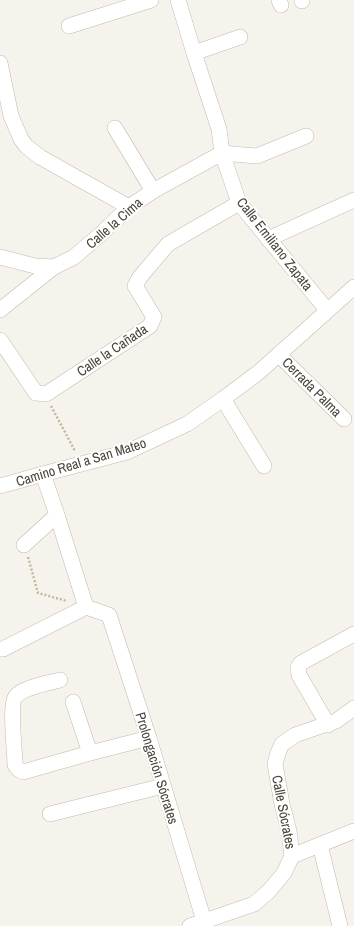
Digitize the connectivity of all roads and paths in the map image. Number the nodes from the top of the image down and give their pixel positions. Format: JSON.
{"nodes":[{"id":1,"x":151,"y":0,"type":"edge"},
{"id":2,"x":178,"y":0,"type":"edge"},
{"id":3,"x":69,"y":26,"type":"dead end"},
{"id":4,"x":240,"y":37,"type":"dead end"},
{"id":5,"x":194,"y":53,"type":"junction"},
{"id":6,"x":0,"y":63,"type":"edge"},
{"id":7,"x":5,"y":117,"type":"edge"},
{"id":8,"x":115,"y":128,"type":"dead end"},
{"id":9,"x":306,"y":136,"type":"dead end"},
{"id":10,"x":222,"y":153,"type":"junction"},
{"id":11,"x":153,"y":191,"type":"junction"},
{"id":12,"x":354,"y":200,"type":"edge"},
{"id":13,"x":239,"y":203,"type":"junction"},
{"id":14,"x":129,"y":207,"type":"junction"},
{"id":15,"x":268,"y":239,"type":"junction"},
{"id":16,"x":0,"y":257,"type":"edge"},
{"id":17,"x":54,"y":266,"type":"junction"},
{"id":18,"x":354,"y":287,"type":"edge"},
{"id":19,"x":0,"y":310,"type":"edge"},
{"id":20,"x":327,"y":310,"type":"junction"},
{"id":21,"x":0,"y":340,"type":"edge"},
{"id":22,"x":279,"y":355,"type":"junction"},
{"id":23,"x":46,"y":394,"type":"junction"},
{"id":24,"x":223,"y":399,"type":"junction"},
{"id":25,"x":344,"y":419,"type":"dead end"},
{"id":26,"x":81,"y":464,"type":"junction"},
{"id":27,"x":264,"y":466,"type":"dead end"},
{"id":28,"x":43,"y":474,"type":"junction"},
{"id":29,"x":0,"y":486,"type":"edge"},
{"id":30,"x":57,"y":515,"type":"junction"},
{"id":31,"x":24,"y":545,"type":"joint"},
{"id":32,"x":86,"y":607,"type":"junction"},
{"id":33,"x":354,"y":634,"type":"edge"},
{"id":34,"x":4,"y":649,"type":"dead end"},
{"id":35,"x":60,"y":680,"type":"dead end"},
{"id":36,"x":73,"y":702,"type":"dead end"},
{"id":37,"x":354,"y":708,"type":"edge"},
{"id":38,"x":328,"y":725,"type":"junction"},
{"id":39,"x":149,"y":738,"type":"junction"},
{"id":40,"x":90,"y":753,"type":"junction"},
{"id":41,"x":163,"y":786,"type":"junction"},
{"id":42,"x":50,"y":814,"type":"dead end"},
{"id":43,"x":354,"y":831,"type":"edge"},
{"id":44,"x":320,"y":845,"type":"junction"},
{"id":45,"x":292,"y":856,"type":"junction"},
{"id":46,"x":204,"y":921,"type":"junction"},
{"id":47,"x":190,"y":926,"type":"edge"},
{"id":48,"x":340,"y":926,"type":"edge"}],
"edges":[{"from":1,"to":3,"type":"street"},
{"from":2,"to":5,"type":"street","name":"Calle Emiliano Zapata"},
{"from":4,"to":5,"type":"street"},
{"from":5,"to":10,"type":"street","name":"Calle Emiliano Zapata"},
{"from":6,"to":7,"type":"street"},
{"from":7,"to":14,"type":"street"},
{"from":8,"to":11,"type":"street"},
{"from":9,"to":10,"type":"street"},
{"from":10,"to":11,"type":"street","name":"Calle la Cima"},
{"from":10,"to":13,"type":"street","name":"Calle Emiliano Zapata"},
{"from":11,"to":14,"type":"street","name":"Calle la Cima"},
{"from":12,"to":15,"type":"street"},
{"from":13,"to":15,"type":"street","name":"Calle Emiliano Zapata"},
{"from":13,"to":23,"type":"street","name":"Calle la Cañada"},
{"from":14,"to":17,"type":"street","name":"Calle la Cima"},
{"from":15,"to":20,"type":"street","name":"Calle Emiliano Zapata"},
{"from":16,"to":17,"type":"street","name":"Calle la Cima"},
{"from":17,"to":19,"type":"street"},
{"from":18,"to":20,"type":"street","name":"Camino Real a San Mateo"},
{"from":20,"to":22,"type":"street","name":"Camino Real a San Mateo"},
{"from":21,"to":23,"type":"street"},
{"from":22,"to":24,"type":"street","name":"Camino Real a San Mateo"},
{"from":22,"to":25,"type":"street","name":"Cerrada Palma"},
{"from":23,"to":26,"type":"path"},
{"from":24,"to":26,"type":"street","name":"Camino Real a San Mateo"},
{"from":24,"to":27,"type":"street"},
{"from":26,"to":28,"type":"street","name":"Camino Real a San Mateo"},
{"from":28,"to":29,"type":"street","name":"Camino Real a San Mateo"},
{"from":28,"to":30,"type":"street"},
{"from":30,"to":31,"type":"street"},
{"from":30,"to":32,"type":"street"},
{"from":31,"to":32,"type":"path"},
{"from":32,"to":34,"type":"street"},
{"from":32,"to":39,"type":"street","name":"Prolongación Sócrates"},
{"from":33,"to":38,"type":"street"},
{"from":35,"to":40,"type":"street"},
{"from":36,"to":40,"type":"street"},
{"from":37,"to":38,"type":"street","name":"Calle Sócrates"},
{"from":38,"to":45,"type":"street","name":"Calle Sócrates"},
{"from":39,"to":40,"type":"street"},
{"from":39,"to":41,"type":"street","name":"Prolongación Sócrates"},
{"from":41,"to":42,"type":"street"},
{"from":41,"to":46,"type":"street","name":"Prolongación Sócrates"},
{"from":43,"to":44,"type":"street"},
{"from":44,"to":45,"type":"street"},
{"from":44,"to":48,"type":"street"},
{"from":45,"to":46,"type":"street","name":"Calle Sócrates"},
{"from":46,"to":47,"type":"street","name":"Calle Sócrates"}]}
